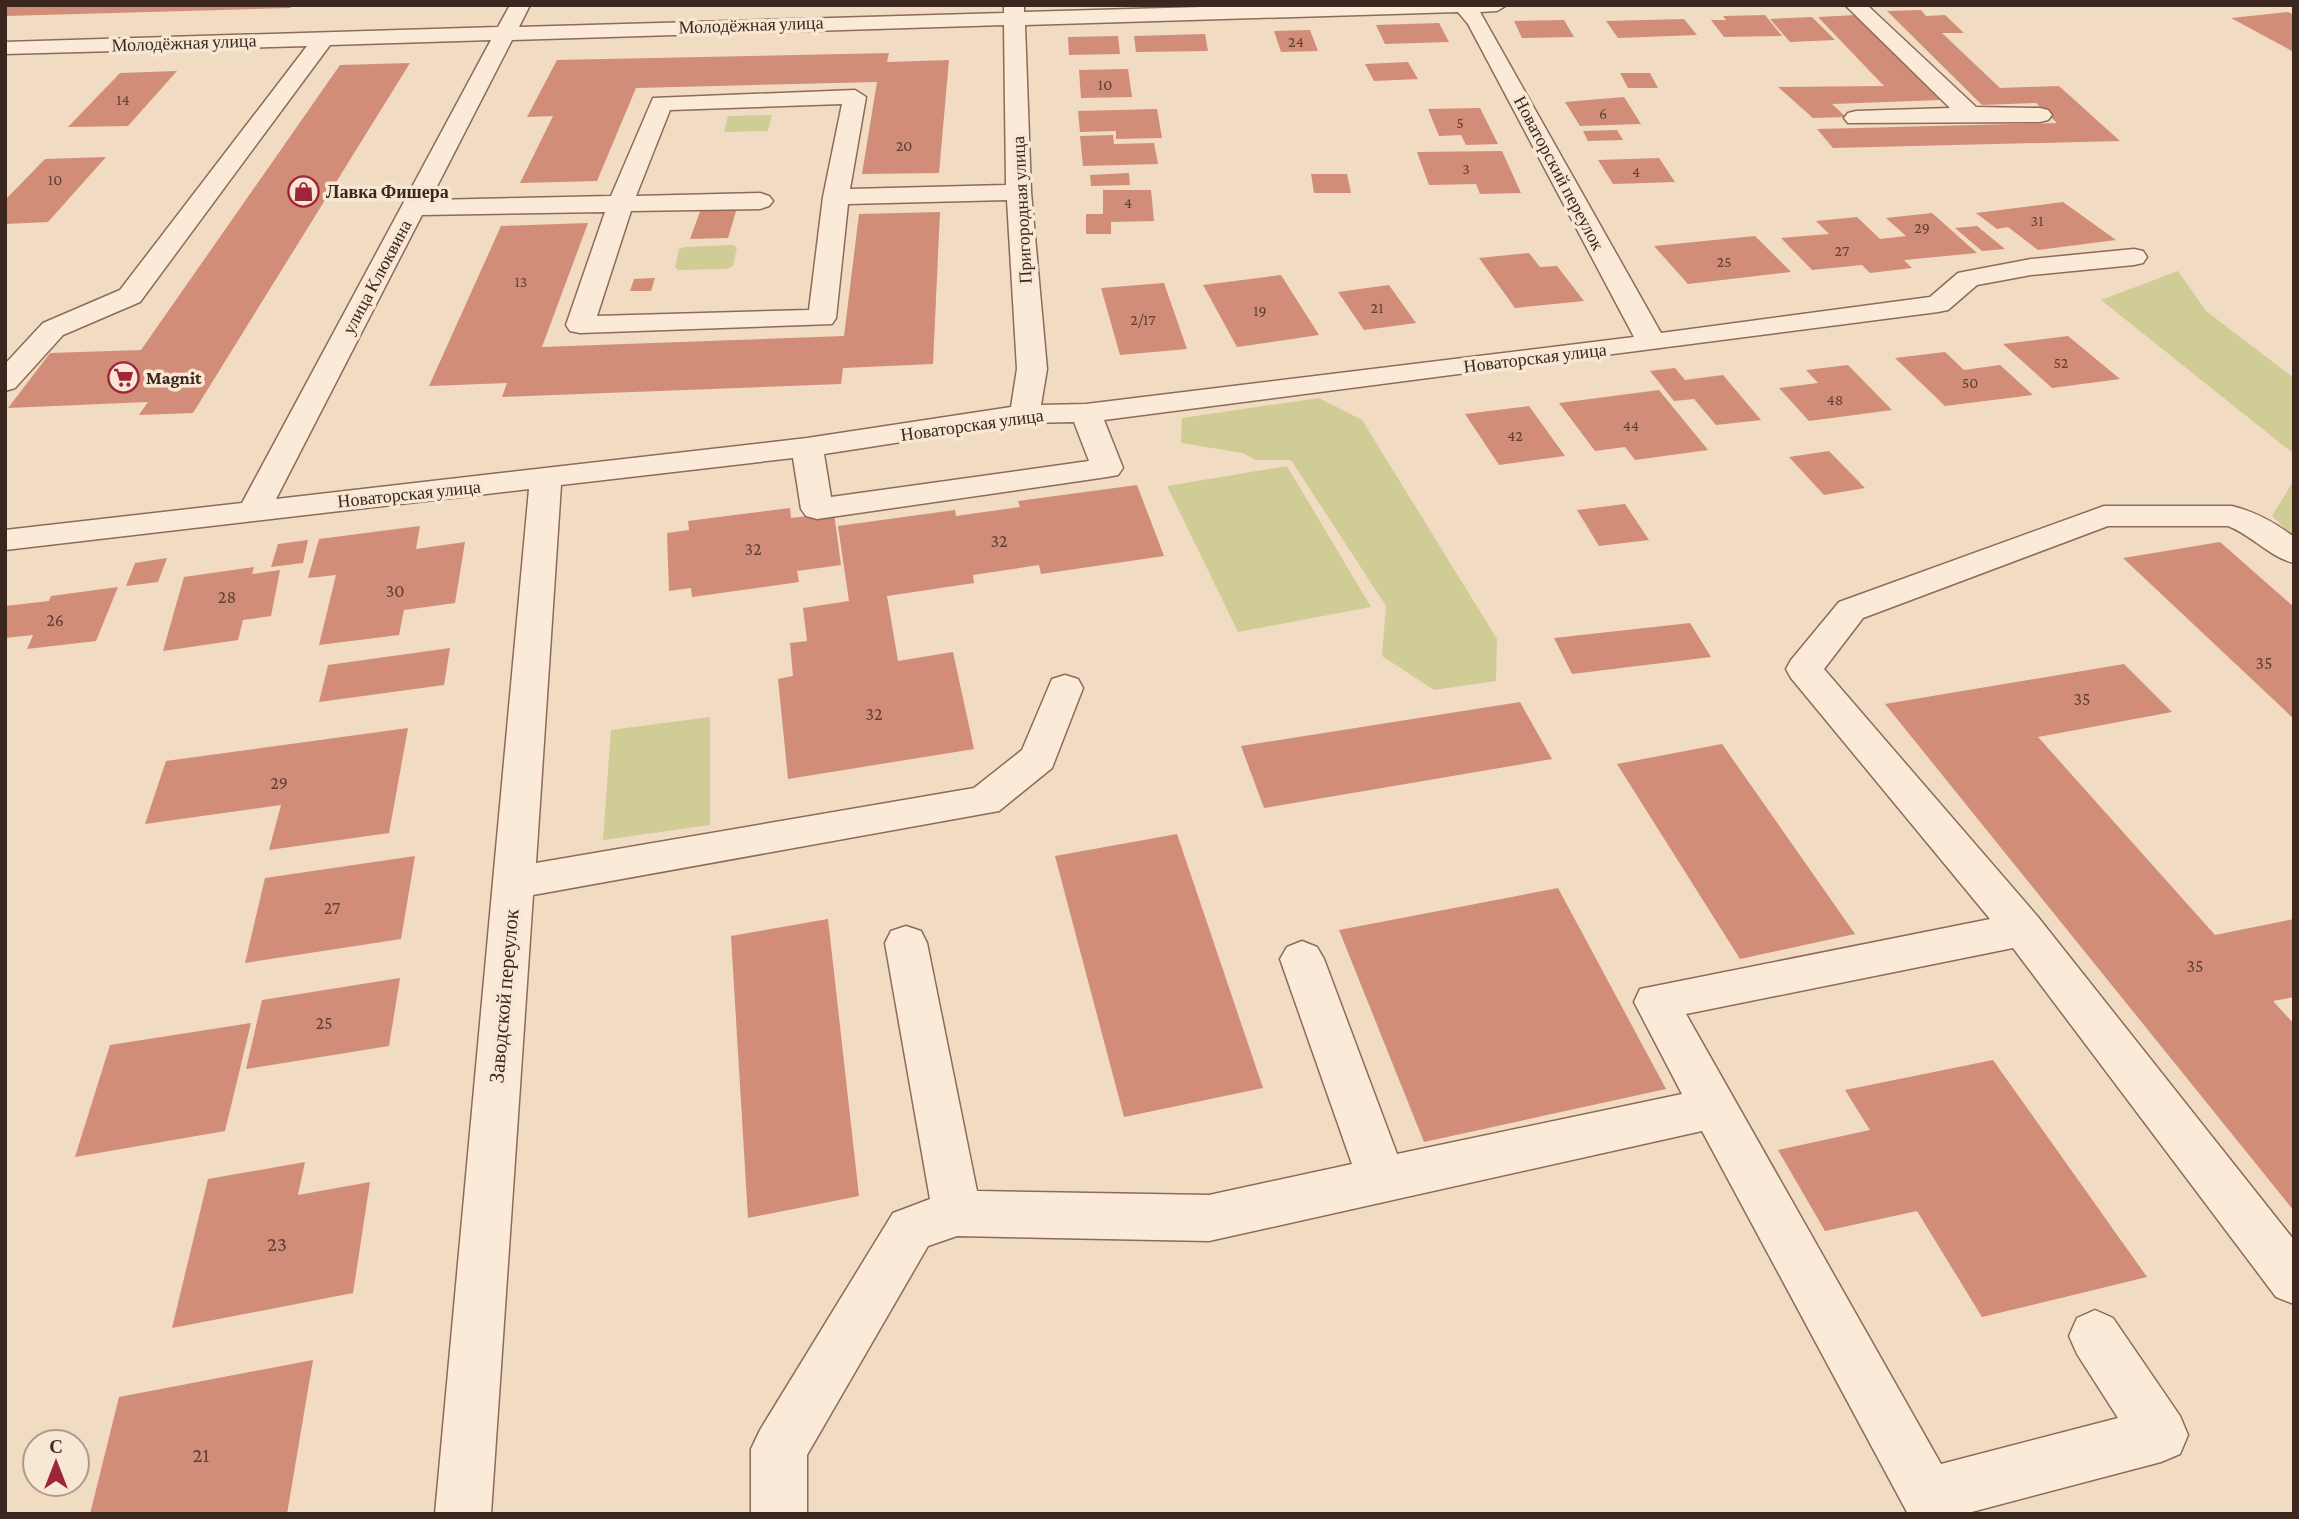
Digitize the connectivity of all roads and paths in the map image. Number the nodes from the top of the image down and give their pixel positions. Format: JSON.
{"nodes":[{"id":1,"x":520,"y":5,"type":"edge"},
{"id":2,"x":1497,"y":5,"type":"edge"},
{"id":3,"x":1855,"y":5,"type":"edge"},
{"id":4,"x":1462,"y":6,"type":"edge"},
{"id":5,"x":1013,"y":11,"type":"edge"},
{"id":6,"x":506,"y":33,"type":"junction"},
{"id":7,"x":324,"y":38,"type":"junction"},
{"id":8,"x":5,"y":48,"type":"edge"},
{"id":9,"x":1970,"y":114,"type":"junction"},
{"id":10,"x":2040,"y":115,"type":"dead end"},
{"id":11,"x":1856,"y":118,"type":"dead end"},
{"id":12,"x":1020,"y":192,"type":"junction"},
{"id":13,"x":836,"y":197,"type":"junction"},
{"id":14,"x":760,"y":201,"type":"dead end"},
{"id":15,"x":621,"y":203,"type":"junction"},
{"id":16,"x":414,"y":208,"type":"junction"},
{"id":17,"x":2134,"y":257,"type":"dead end"},
{"id":18,"x":1652,"y":343,"type":"junction"},
{"id":19,"x":5,"y":382,"type":"edge"},
{"id":20,"x":1086,"y":413,"type":"junction"},
{"id":21,"x":1025,"y":414,"type":"junction"},
{"id":22,"x":807,"y":447,"type":"junction"},
{"id":23,"x":546,"y":479,"type":"junction"},
{"id":24,"x":253,"y":512,"type":"junction"},
{"id":25,"x":5,"y":541,"type":"edge"},
{"id":26,"x":2294,"y":554,"type":"edge"},
{"id":27,"x":1065,"y":688,"type":"dead end"},
{"id":28,"x":513,"y":883,"type":"junction"},
{"id":29,"x":2023,"y":929,"type":"junction"},
{"id":30,"x":906,"y":943,"type":"dead end"},
{"id":31,"x":1302,"y":959,"type":"dead end"},
{"id":32,"x":1714,"y":1108,"type":"junction"},
{"id":33,"x":1382,"y":1179,"type":"junction"},
{"id":34,"x":957,"y":1213,"type":"junction"},
{"id":35,"x":2294,"y":1280,"type":"edge"},
{"id":36,"x":2095,"y":1336,"type":"dead end"},
{"id":37,"x":463,"y":1514,"type":"edge"},
{"id":38,"x":779,"y":1514,"type":"edge"}],
"edges":[{"from":1,"to":6,"type":"street","name":"улица Клюквина"},
{"from":2,"to":4,"type":"street","name":"Молодёжная улица"},
{"from":3,"to":9,"type":"street"},
{"from":4,"to":5,"type":"street","name":"Молодёжная улица"},
{"from":4,"to":18,"type":"street","name":"Новаторский переулок"},
{"from":5,"to":6,"type":"street","name":"Молодёжная улица"},
{"from":5,"to":12,"type":"street","name":"Пригородная улица"},
{"from":6,"to":7,"type":"street","name":"Молодёжная улица"},
{"from":6,"to":16,"type":"street","name":"улица Клюквина"},
{"from":7,"to":8,"type":"street","name":"Молодёжная улица"},
{"from":7,"to":19,"type":"street"},
{"from":9,"to":10,"type":"street"},
{"from":9,"to":11,"type":"street"},
{"from":12,"to":13,"type":"street"},
{"from":12,"to":21,"type":"street","name":"Пригородная улица"},
{"from":13,"to":15,"type":"street"},
{"from":13,"to":15,"type":"street"},
{"from":14,"to":15,"type":"street"},
{"from":15,"to":16,"type":"street"},
{"from":16,"to":24,"type":"street","name":"улица Клюквина"},
{"from":17,"to":18,"type":"street","name":"Новаторская улица"},
{"from":18,"to":20,"type":"street","name":"Новаторская улица"},
{"from":20,"to":21,"type":"street","name":"Новаторская улица"},
{"from":20,"to":22,"type":"street"},
{"from":21,"to":22,"type":"street","name":"Новаторская улица"},
{"from":22,"to":23,"type":"street","name":"Новаторская улица"},
{"from":23,"to":24,"type":"street","name":"Новаторская улица"},
{"from":23,"to":28,"type":"street","name":"Заводской переулок"},
{"from":24,"to":25,"type":"street","name":"Новаторская улица"},
{"from":26,"to":29,"type":"street"},
{"from":27,"to":28,"type":"street"},
{"from":28,"to":37,"type":"street","name":"Заводской переулок"},
{"from":29,"to":32,"type":"street"},
{"from":29,"to":35,"type":"street"},
{"from":30,"to":34,"type":"street"},
{"from":31,"to":33,"type":"street"},
{"from":32,"to":33,"type":"street"},
{"from":32,"to":36,"type":"street"},
{"from":33,"to":34,"type":"street"},
{"from":34,"to":38,"type":"street"}]}
